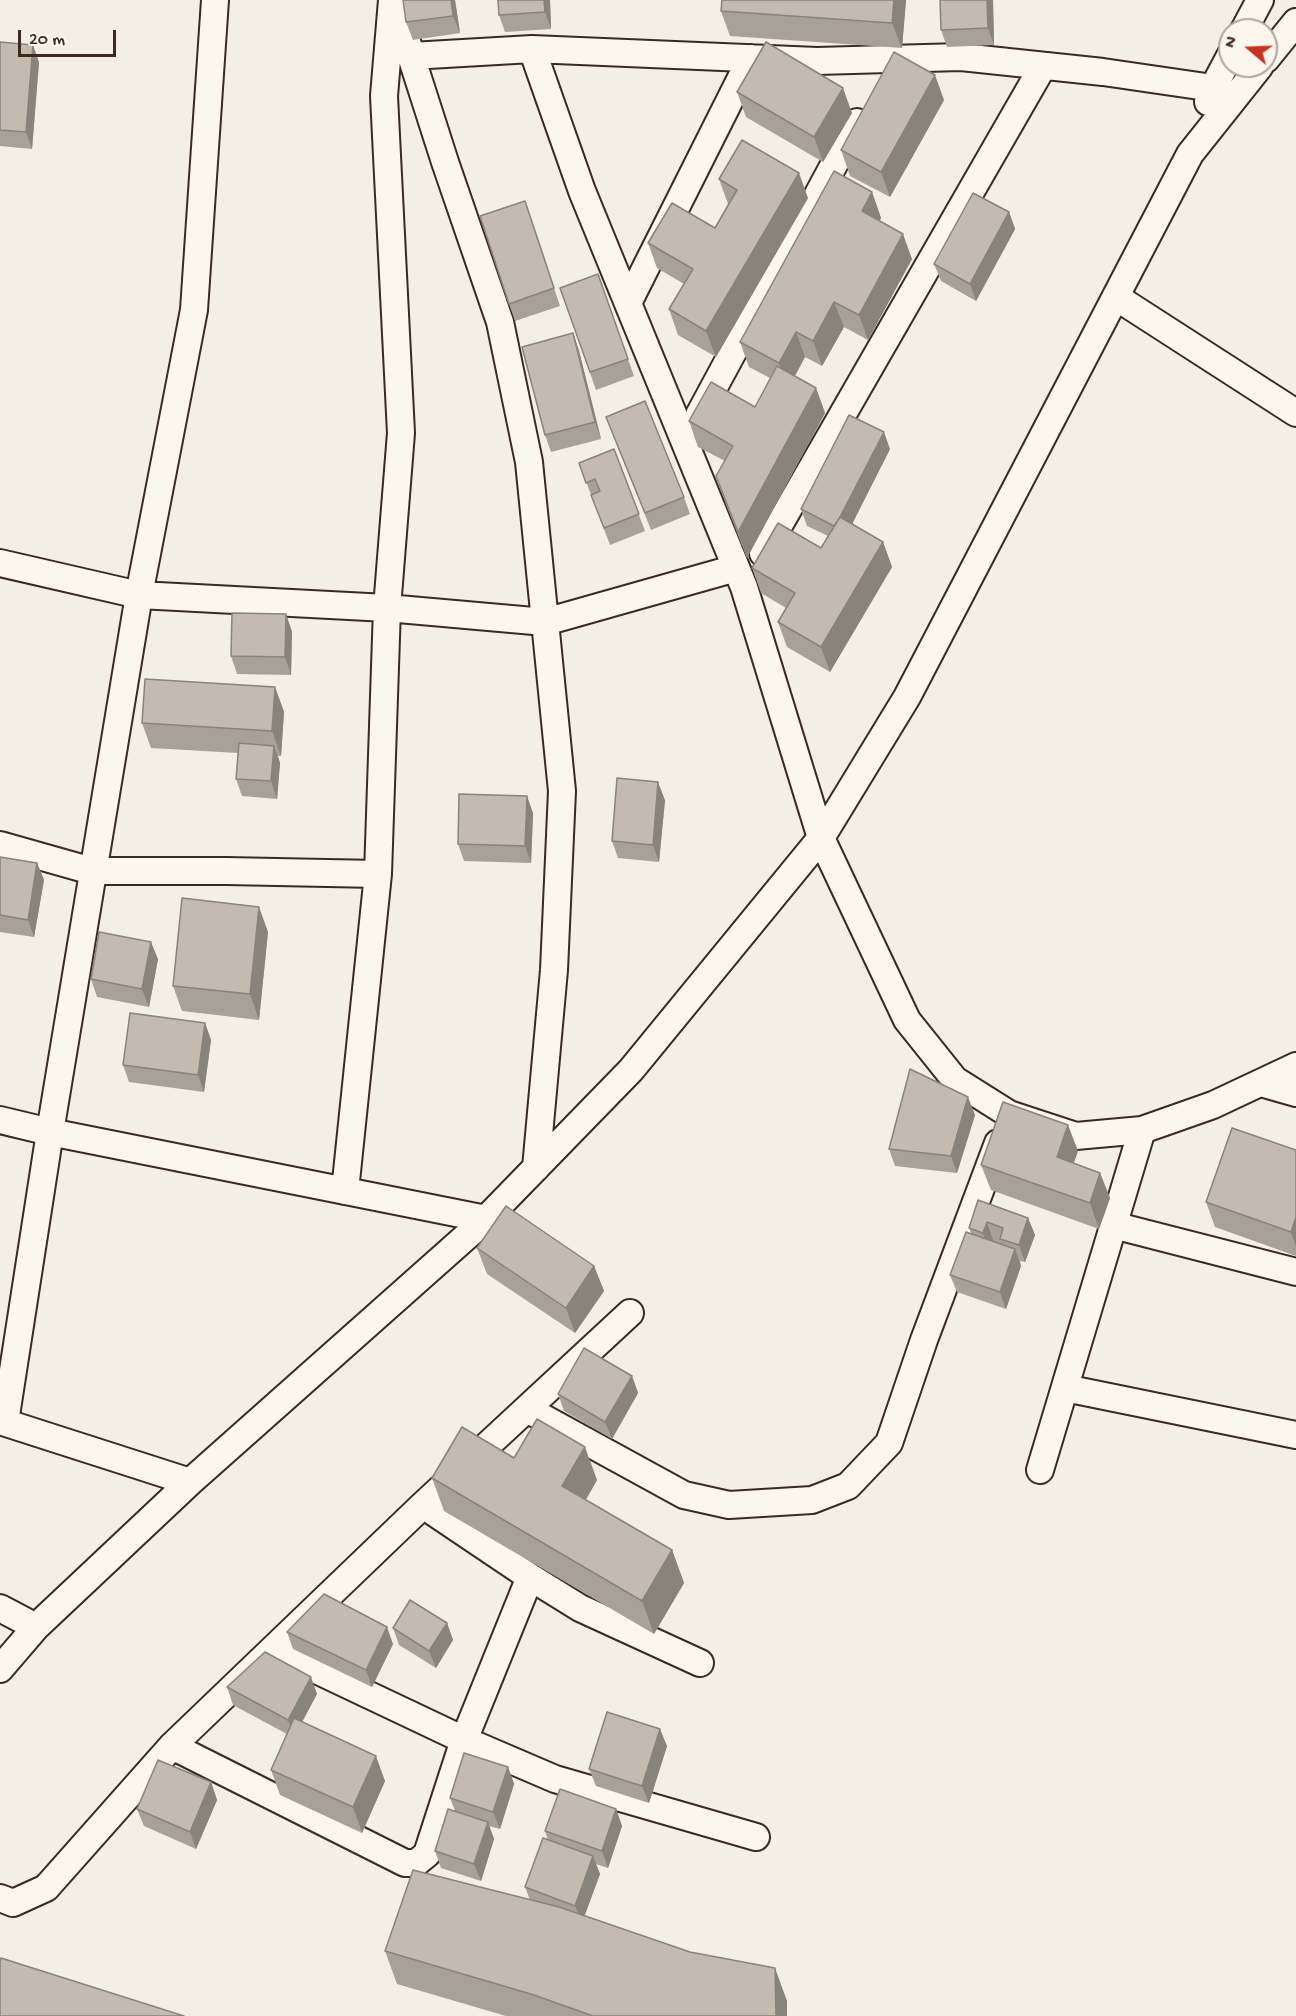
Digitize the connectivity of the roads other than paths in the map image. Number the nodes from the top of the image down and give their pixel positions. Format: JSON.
{"nodes":[{"id":1,"x":215,"y":0,"type":"edge"},
{"id":2,"x":392,"y":0,"type":"edge"},
{"id":3,"x":396,"y":0,"type":"edge"},
{"id":4,"x":1260,"y":0,"type":"edge"},
{"id":5,"x":1250,"y":18,"type":"edge"},
{"id":6,"x":1296,"y":22,"type":"edge"},
{"id":7,"x":1278,"y":44,"type":"edge"},
{"id":8,"x":532,"y":49,"type":"junction"},
{"id":9,"x":411,"y":56,"type":"junction"},
{"id":10,"x":751,"y":58,"type":"junction"},
{"id":11,"x":1043,"y":66,"type":"junction"},
{"id":12,"x":1218,"y":78,"type":"edge"},
{"id":13,"x":1250,"y":78,"type":"edge"},
{"id":14,"x":880,"y":80,"type":"junction"},
{"id":15,"x":1213,"y":88,"type":"junction"},
{"id":16,"x":1190,"y":154,"type":"junction"},
{"id":17,"x":1116,"y":297,"type":"junction"},
{"id":18,"x":628,"y":303,"type":"junction"},
{"id":19,"x":1296,"y":413,"type":"edge"},
{"id":20,"x":684,"y":441,"type":"junction"},
{"id":21,"x":0,"y":563,"type":"edge"},
{"id":22,"x":740,"y":577,"type":"junction"},
{"id":23,"x":139,"y":595,"type":"junction"},
{"id":24,"x":387,"y":608,"type":"junction"},
{"id":25,"x":544,"y":622,"type":"junction"},
{"id":26,"x":821,"y":838,"type":"junction"},
{"id":27,"x":0,"y":845,"type":"edge"},
{"id":28,"x":92,"y":871,"type":"junction"},
{"id":29,"x":378,"y":874,"type":"junction"},
{"id":30,"x":1296,"y":1066,"type":"edge"},
{"id":31,"x":1261,"y":1083,"type":"junction"},
{"id":32,"x":1296,"y":1093,"type":"edge"},
{"id":33,"x":1010,"y":1114,"type":"junction"},
{"id":34,"x":0,"y":1120,"type":"edge"},
{"id":35,"x":1142,"y":1130,"type":"junction"},
{"id":36,"x":50,"y":1132,"type":"junction"},
{"id":37,"x":536,"y":1167,"type":"junction"},
{"id":38,"x":345,"y":1191,"type":"junction"},
{"id":39,"x":486,"y":1219,"type":"junction"},
{"id":40,"x":1113,"y":1225,"type":"junction"},
{"id":41,"x":1296,"y":1272,"type":"edge"},
{"id":42,"x":630,"y":1313,"type":"dead end"},
{"id":43,"x":1065,"y":1388,"type":"junction"},
{"id":44,"x":527,"y":1409,"type":"junction"},
{"id":45,"x":2,"y":1421,"type":"edge"},
{"id":46,"x":1296,"y":1435,"type":"edge"},
{"id":47,"x":1040,"y":1470,"type":"dead end"},
{"id":48,"x":190,"y":1482,"type":"junction"},
{"id":49,"x":423,"y":1506,"type":"junction"},
{"id":50,"x":530,"y":1577,"type":"junction"},
{"id":51,"x":0,"y":1608,"type":"edge"},
{"id":52,"x":36,"y":1627,"type":"junction"},
{"id":53,"x":274,"y":1650,"type":"junction"},
{"id":54,"x":700,"y":1663,"type":"dead end"},
{"id":55,"x":0,"y":1669,"type":"edge"},
{"id":56,"x":464,"y":1740,"type":"junction"},
{"id":57,"x":172,"y":1746,"type":"junction"},
{"id":58,"x":756,"y":1837,"type":"dead end"},
{"id":59,"x":0,"y":1898,"type":"edge"}],
"edges":[{"from":1,"to":23,"type":"street"},
{"from":2,"to":24,"type":"street"},
{"from":3,"to":9,"type":"street"},
{"from":4,"to":5,"type":"street"},
{"from":6,"to":7,"type":"street"},
{"from":8,"to":9,"type":"street"},
{"from":8,"to":10,"type":"street"},
{"from":8,"to":18,"type":"street"},
{"from":9,"to":25,"type":"street"},
{"from":10,"to":14,"type":"street"},
{"from":10,"to":18,"type":"street"},
{"from":11,"to":14,"type":"street"},
{"from":11,"to":15,"type":"street"},
{"from":11,"to":22,"type":"street"},
{"from":12,"to":15,"type":"street"},
{"from":13,"to":16,"type":"street"},
{"from":14,"to":20,"type":"street"},
{"from":15,"to":16,"type":"street"},
{"from":16,"to":17,"type":"street"},
{"from":17,"to":19,"type":"street"},
{"from":17,"to":26,"type":"street"},
{"from":18,"to":20,"type":"street"},
{"from":20,"to":22,"type":"street"},
{"from":21,"to":23,"type":"street"},
{"from":22,"to":25,"type":"street"},
{"from":22,"to":26,"type":"street"},
{"from":23,"to":24,"type":"street"},
{"from":23,"to":28,"type":"street"},
{"from":24,"to":25,"type":"street"},
{"from":24,"to":29,"type":"street"},
{"from":25,"to":37,"type":"street"},
{"from":26,"to":33,"type":"street"},
{"from":26,"to":37,"type":"street"},
{"from":27,"to":28,"type":"street"},
{"from":28,"to":29,"type":"street"},
{"from":28,"to":36,"type":"street"},
{"from":29,"to":38,"type":"street"},
{"from":30,"to":31,"type":"street"},
{"from":31,"to":32,"type":"street"},
{"from":31,"to":35,"type":"street"},
{"from":33,"to":35,"type":"street"},
{"from":33,"to":44,"type":"street"},
{"from":34,"to":36,"type":"street"},
{"from":35,"to":40,"type":"street"},
{"from":36,"to":38,"type":"street"},
{"from":36,"to":45,"type":"street"},
{"from":37,"to":39,"type":"street"},
{"from":38,"to":39,"type":"street"},
{"from":39,"to":48,"type":"street"},
{"from":40,"to":41,"type":"street"},
{"from":40,"to":43,"type":"street"},
{"from":42,"to":44,"type":"street"},
{"from":43,"to":46,"type":"street"},
{"from":43,"to":47,"type":"street"},
{"from":44,"to":49,"type":"street"},
{"from":45,"to":48,"type":"street"},
{"from":48,"to":52,"type":"street"},
{"from":49,"to":50,"type":"street"},
{"from":49,"to":53,"type":"street"},
{"from":50,"to":54,"type":"street"},
{"from":50,"to":56,"type":"street"},
{"from":51,"to":52,"type":"street"},
{"from":52,"to":55,"type":"street"},
{"from":53,"to":56,"type":"street"},
{"from":53,"to":57,"type":"street"},
{"from":56,"to":57,"type":"street"},
{"from":56,"to":58,"type":"street"},
{"from":57,"to":59,"type":"street"}]}
